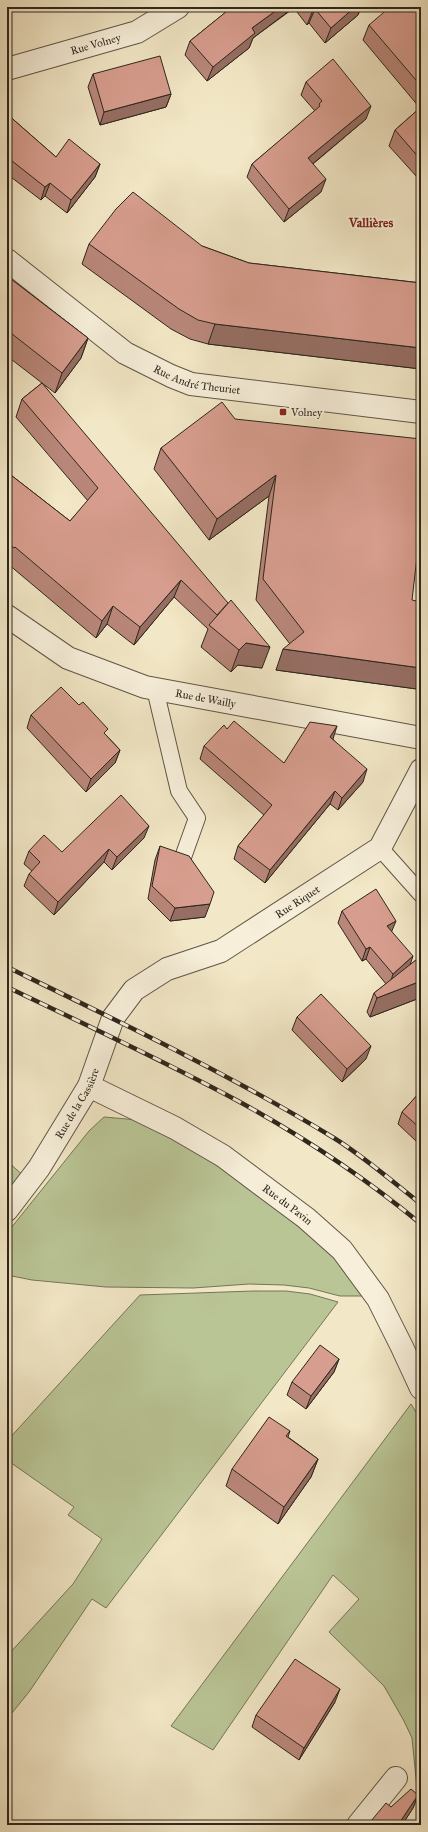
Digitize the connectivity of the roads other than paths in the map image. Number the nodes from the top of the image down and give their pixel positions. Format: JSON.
{"nodes":[{"id":1,"x":178,"y":7,"type":"edge"},
{"id":2,"x":7,"y":70,"type":"edge"},
{"id":3,"x":7,"y":260,"type":"edge"},
{"id":4,"x":421,"y":412,"type":"edge"},
{"id":5,"x":7,"y":616,"type":"edge"},
{"id":6,"x":155,"y":689,"type":"junction"},
{"id":7,"x":421,"y":738,"type":"edge"},
{"id":8,"x":421,"y":770,"type":"edge"},
{"id":9,"x":380,"y":848,"type":"junction"},
{"id":10,"x":182,"y":860,"type":"edge"},
{"id":11,"x":421,"y":894,"type":"edge"},
{"id":12,"x":134,"y":990,"type":"joint"},
{"id":13,"x":89,"y":1086,"type":"junction"},
{"id":14,"x":7,"y":1210,"type":"edge"},
{"id":15,"x":421,"y":1388,"type":"edge"},
{"id":16,"x":396,"y":1778,"type":"dead end"},
{"id":17,"x":358,"y":1825,"type":"edge"}],
"edges":[{"from":1,"to":2,"type":"street","name":"Rue Volney"},
{"from":3,"to":4,"type":"street","name":"Rue André Theuriet"},
{"from":5,"to":6,"type":"street","name":"Rue de Wailly"},
{"from":6,"to":7,"type":"street","name":"Rue de Wailly"},
{"from":6,"to":10,"type":"lane"},
{"from":8,"to":9,"type":"street","name":"Rue Riquet"},
{"from":9,"to":11,"type":"lane"},
{"from":9,"to":12,"type":"street","name":"Rue Riquet"},
{"from":12,"to":13,"type":"street","name":"Rue de la Cassière"},
{"from":13,"to":14,"type":"street","name":"Rue de la Cassière"},
{"from":13,"to":15,"type":"street","name":"Rue du Pavin"},
{"from":16,"to":17,"type":"street"}]}
